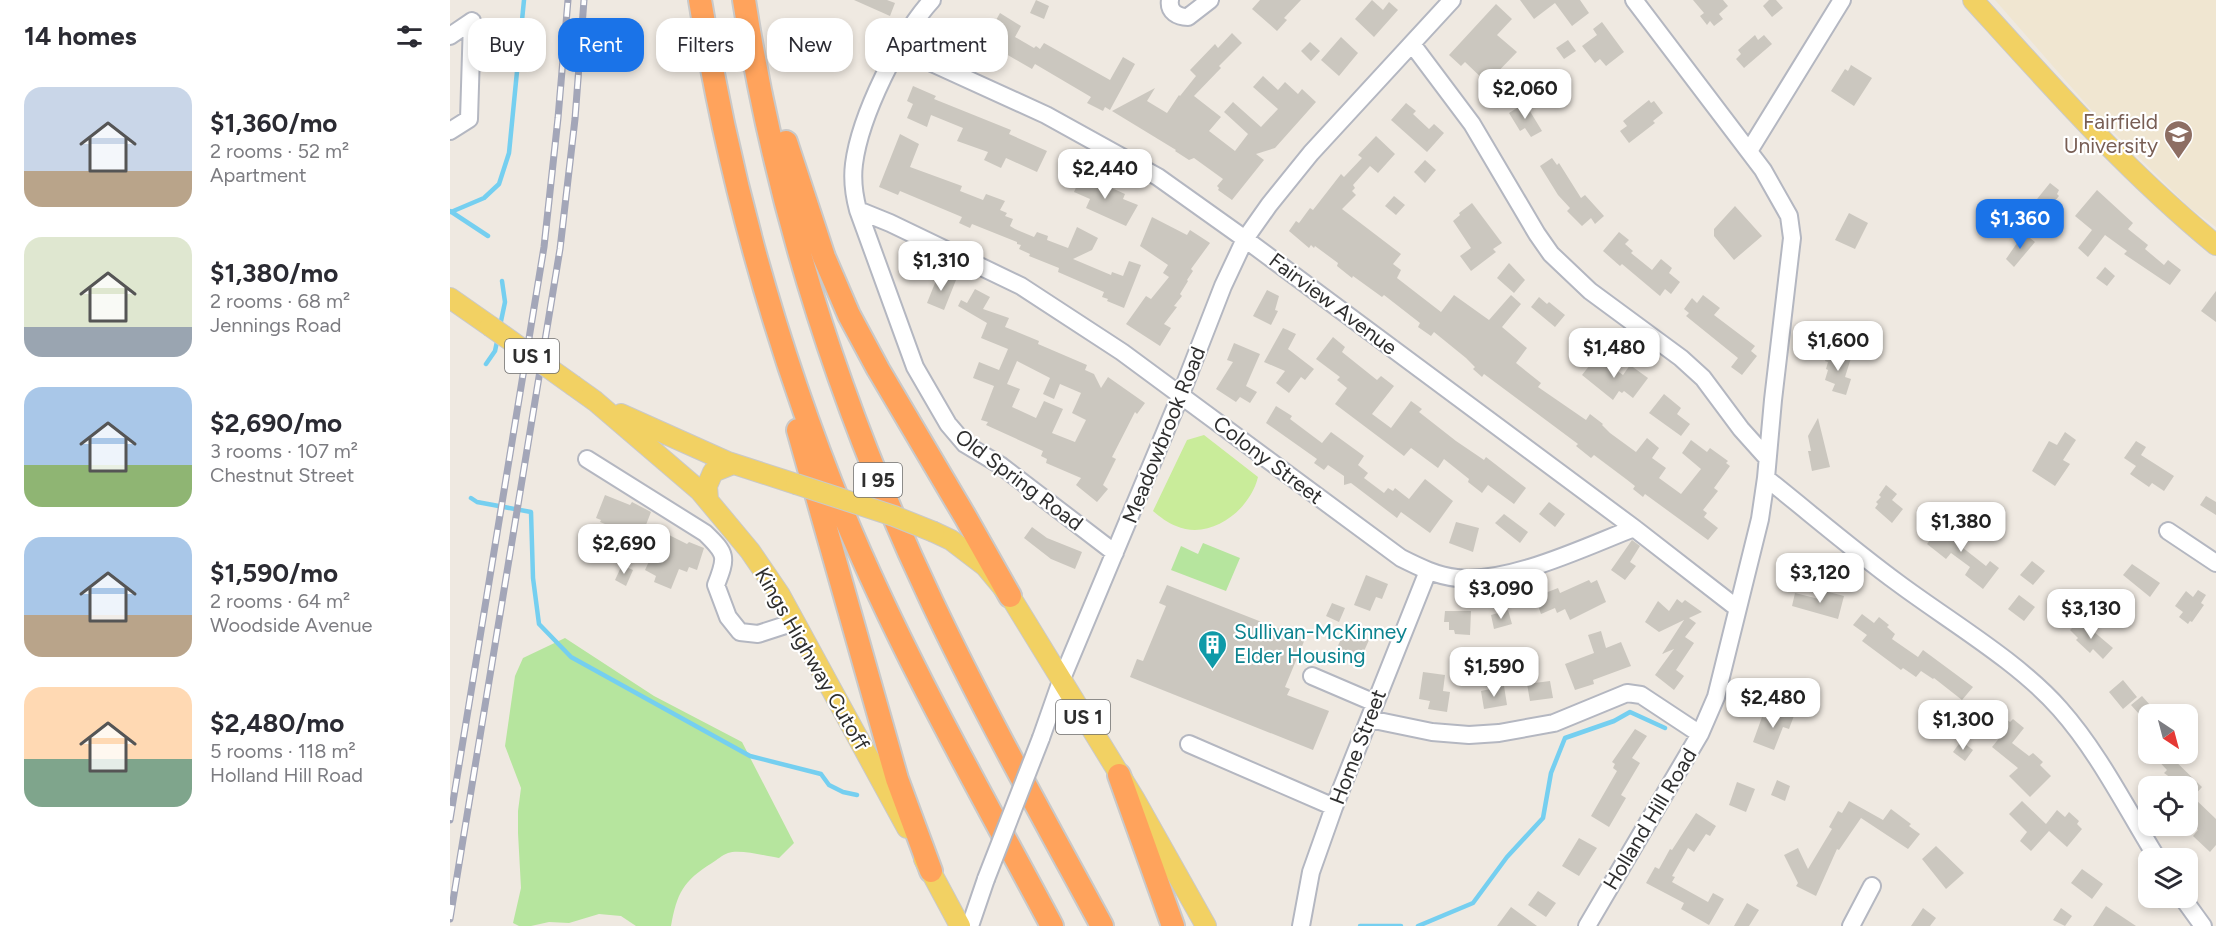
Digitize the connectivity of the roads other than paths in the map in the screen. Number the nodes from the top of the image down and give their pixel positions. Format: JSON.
{"nodes":[{"id":1,"x":700,"y":0,"type":"edge"},
{"id":2,"x":932,"y":0,"type":"edge"},
{"id":3,"x":1170,"y":0,"type":"edge"},
{"id":4,"x":1452,"y":0,"type":"edge"},
{"id":5,"x":1634,"y":0,"type":"edge"},
{"id":6,"x":1842,"y":0,"type":"edge"},
{"id":7,"x":1973,"y":0,"type":"edge"},
{"id":8,"x":1206,"y":1,"type":"edge"},
{"id":9,"x":745,"y":4,"type":"edge"},
{"id":10,"x":918,"y":18,"type":"edge"},
{"id":11,"x":450,"y":36,"type":"edge"},
{"id":12,"x":1412,"y":44,"type":"junction"},
{"id":13,"x":887,"y":72,"type":"edge"},
{"id":14,"x":952,"y":72,"type":"edge"},
{"id":15,"x":450,"y":131,"type":"edge"},
{"id":16,"x":1749,"y":151,"type":"junction"},
{"id":17,"x":858,"y":210,"type":"junction"},
{"id":18,"x":1245,"y":238,"type":"junction"},
{"id":19,"x":2216,"y":245,"type":"edge"},
{"id":20,"x":450,"y":298,"type":"edge"},
{"id":21,"x":773,"y":314,"type":"junction"},
{"id":22,"x":1181,"y":394,"type":"junction"},
{"id":23,"x":595,"y":401,"type":"junction"},
{"id":24,"x":1767,"y":458,"type":"junction"},
{"id":25,"x":588,"y":459,"type":"dead end"},
{"id":26,"x":733,"y":464,"type":"junction"},
{"id":27,"x":1766,"y":478,"type":"junction"},
{"id":28,"x":708,"y":500,"type":"junction"},
{"id":29,"x":1634,"y":528,"type":"junction"},
{"id":30,"x":2168,"y":531,"type":"dead end"},
{"id":31,"x":1115,"y":554,"type":"junction"},
{"id":32,"x":2216,"y":563,"type":"edge"},
{"id":33,"x":1428,"y":571,"type":"junction"},
{"id":34,"x":1010,"y":596,"type":"junction"},
{"id":35,"x":1737,"y":608,"type":"junction"},
{"id":36,"x":795,"y":622,"type":"junction"},
{"id":37,"x":1312,"y":676,"type":"dead end"},
{"id":38,"x":1061,"y":681,"type":"junction"},
{"id":39,"x":1372,"y":711,"type":"junction"},
{"id":40,"x":1700,"y":734,"type":"junction"},
{"id":41,"x":1190,"y":744,"type":"dead end"},
{"id":42,"x":1119,"y":775,"type":"junction"},
{"id":43,"x":1335,"y":807,"type":"junction"},
{"id":44,"x":2151,"y":848,"type":"edge"},
{"id":45,"x":931,"y":871,"type":"junction"},
{"id":46,"x":1872,"y":886,"type":"dead end"},
{"id":47,"x":2190,"y":908,"type":"edge"},
{"id":48,"x":1591,"y":924,"type":"edge"},
{"id":49,"x":960,"y":926,"type":"edge"},
{"id":50,"x":970,"y":926,"type":"edge"},
{"id":51,"x":1053,"y":926,"type":"edge"},
{"id":52,"x":1102,"y":926,"type":"edge"},
{"id":53,"x":1173,"y":926,"type":"edge"},
{"id":54,"x":1206,"y":926,"type":"edge"},
{"id":55,"x":1301,"y":926,"type":"edge"},
{"id":56,"x":1851,"y":926,"type":"edge"},
{"id":57,"x":2203,"y":926,"type":"edge"}],
"edges":[{"from":1,"to":21,"type":"highway","number":"I 95"},
{"from":2,"to":10,"type":"street","name":"Old Spring Road"},
{"from":3,"to":8,"type":"street"},
{"from":4,"to":12,"type":"street","name":"Meadowbrook Road"},
{"from":5,"to":16,"type":"street","name":"Holland Hill Road"},
{"from":6,"to":16,"type":"street"},
{"from":7,"to":19,"type":"main road"},
{"from":9,"to":34,"type":"highway"},
{"from":9,"to":52,"type":"highway","number":"I 95"},
{"from":11,"to":15,"type":"street"},
{"from":12,"to":18,"type":"street","name":"Meadowbrook Road"},
{"from":12,"to":24,"type":"street"},
{"from":13,"to":17,"type":"street","name":"Old Spring Road"},
{"from":14,"to":18,"type":"street","name":"Fairview Avenue"},
{"from":16,"to":24,"type":"street","name":"Holland Hill Road"},
{"from":17,"to":22,"type":"street","name":"Colony Street"},
{"from":17,"to":31,"type":"street","name":"Old Spring Road"},
{"from":18,"to":22,"type":"street","name":"Meadowbrook Road"},
{"from":18,"to":29,"type":"street","name":"Fairview Avenue"},
{"from":20,"to":23,"type":"main road","name":"Kings Highway Cutoff","number":"US 1","bridge":true},
{"from":21,"to":45,"type":"highway"},
{"from":21,"to":51,"type":"highway","number":"I 95"},
{"from":22,"to":31,"type":"street","name":"Meadowbrook Road"},
{"from":22,"to":33,"type":"street","name":"Colony Street"},
{"from":23,"to":26,"type":"main road","name":"Kings Highway Cutoff","number":"US 1"},
{"from":23,"to":28,"type":"main road","name":"Kings Highway Cutoff","number":"US 1"},
{"from":24,"to":27,"type":"street","name":"Holland Hill Road"},
{"from":25,"to":36,"type":"street"},
{"from":26,"to":28,"type":"main road"},
{"from":26,"to":34,"type":"main road","name":"Kings Highway Cutoff","number":"US 1","bridge":true},
{"from":27,"to":35,"type":"street","name":"Holland Hill Road"},
{"from":27,"to":44,"type":"street"},
{"from":28,"to":36,"type":"main road","name":"Kings Highway Cutoff","number":"US 1"},
{"from":29,"to":33,"type":"street","name":"Colony Street"},
{"from":29,"to":35,"type":"street","name":"Fairview Avenue"},
{"from":30,"to":32,"type":"street"},
{"from":31,"to":38,"type":"street","name":"Meadowbrook Road"},
{"from":33,"to":39,"type":"street","name":"Home Street"},
{"from":34,"to":38,"type":"main road","name":"Kings Highway Cutoff","number":"US 1"},
{"from":35,"to":40,"type":"street","name":"Holland Hill Road"},
{"from":36,"to":45,"type":"main road","name":"Kings Highway Cutoff","number":"US 1"},
{"from":37,"to":39,"type":"street"},
{"from":38,"to":42,"type":"main road","name":"Kings Highway Cutoff","number":"US 1"},
{"from":38,"to":50,"type":"street","name":"Meadowbrook Road","bridge":true},
{"from":39,"to":40,"type":"street"},
{"from":39,"to":43,"type":"street","name":"Home Street"},
{"from":40,"to":48,"type":"street","name":"Holland Hill Road"},
{"from":41,"to":43,"type":"street"},
{"from":42,"to":53,"type":"highway"},
{"from":42,"to":54,"type":"main road","name":"Kings Highway Cutoff","number":"US 1"},
{"from":43,"to":55,"type":"street","name":"Home Street"},
{"from":45,"to":49,"type":"main road","name":"Kings Highway Cutoff","number":"US 1"},
{"from":46,"to":56,"type":"street"},
{"from":47,"to":57,"type":"street"}]}
